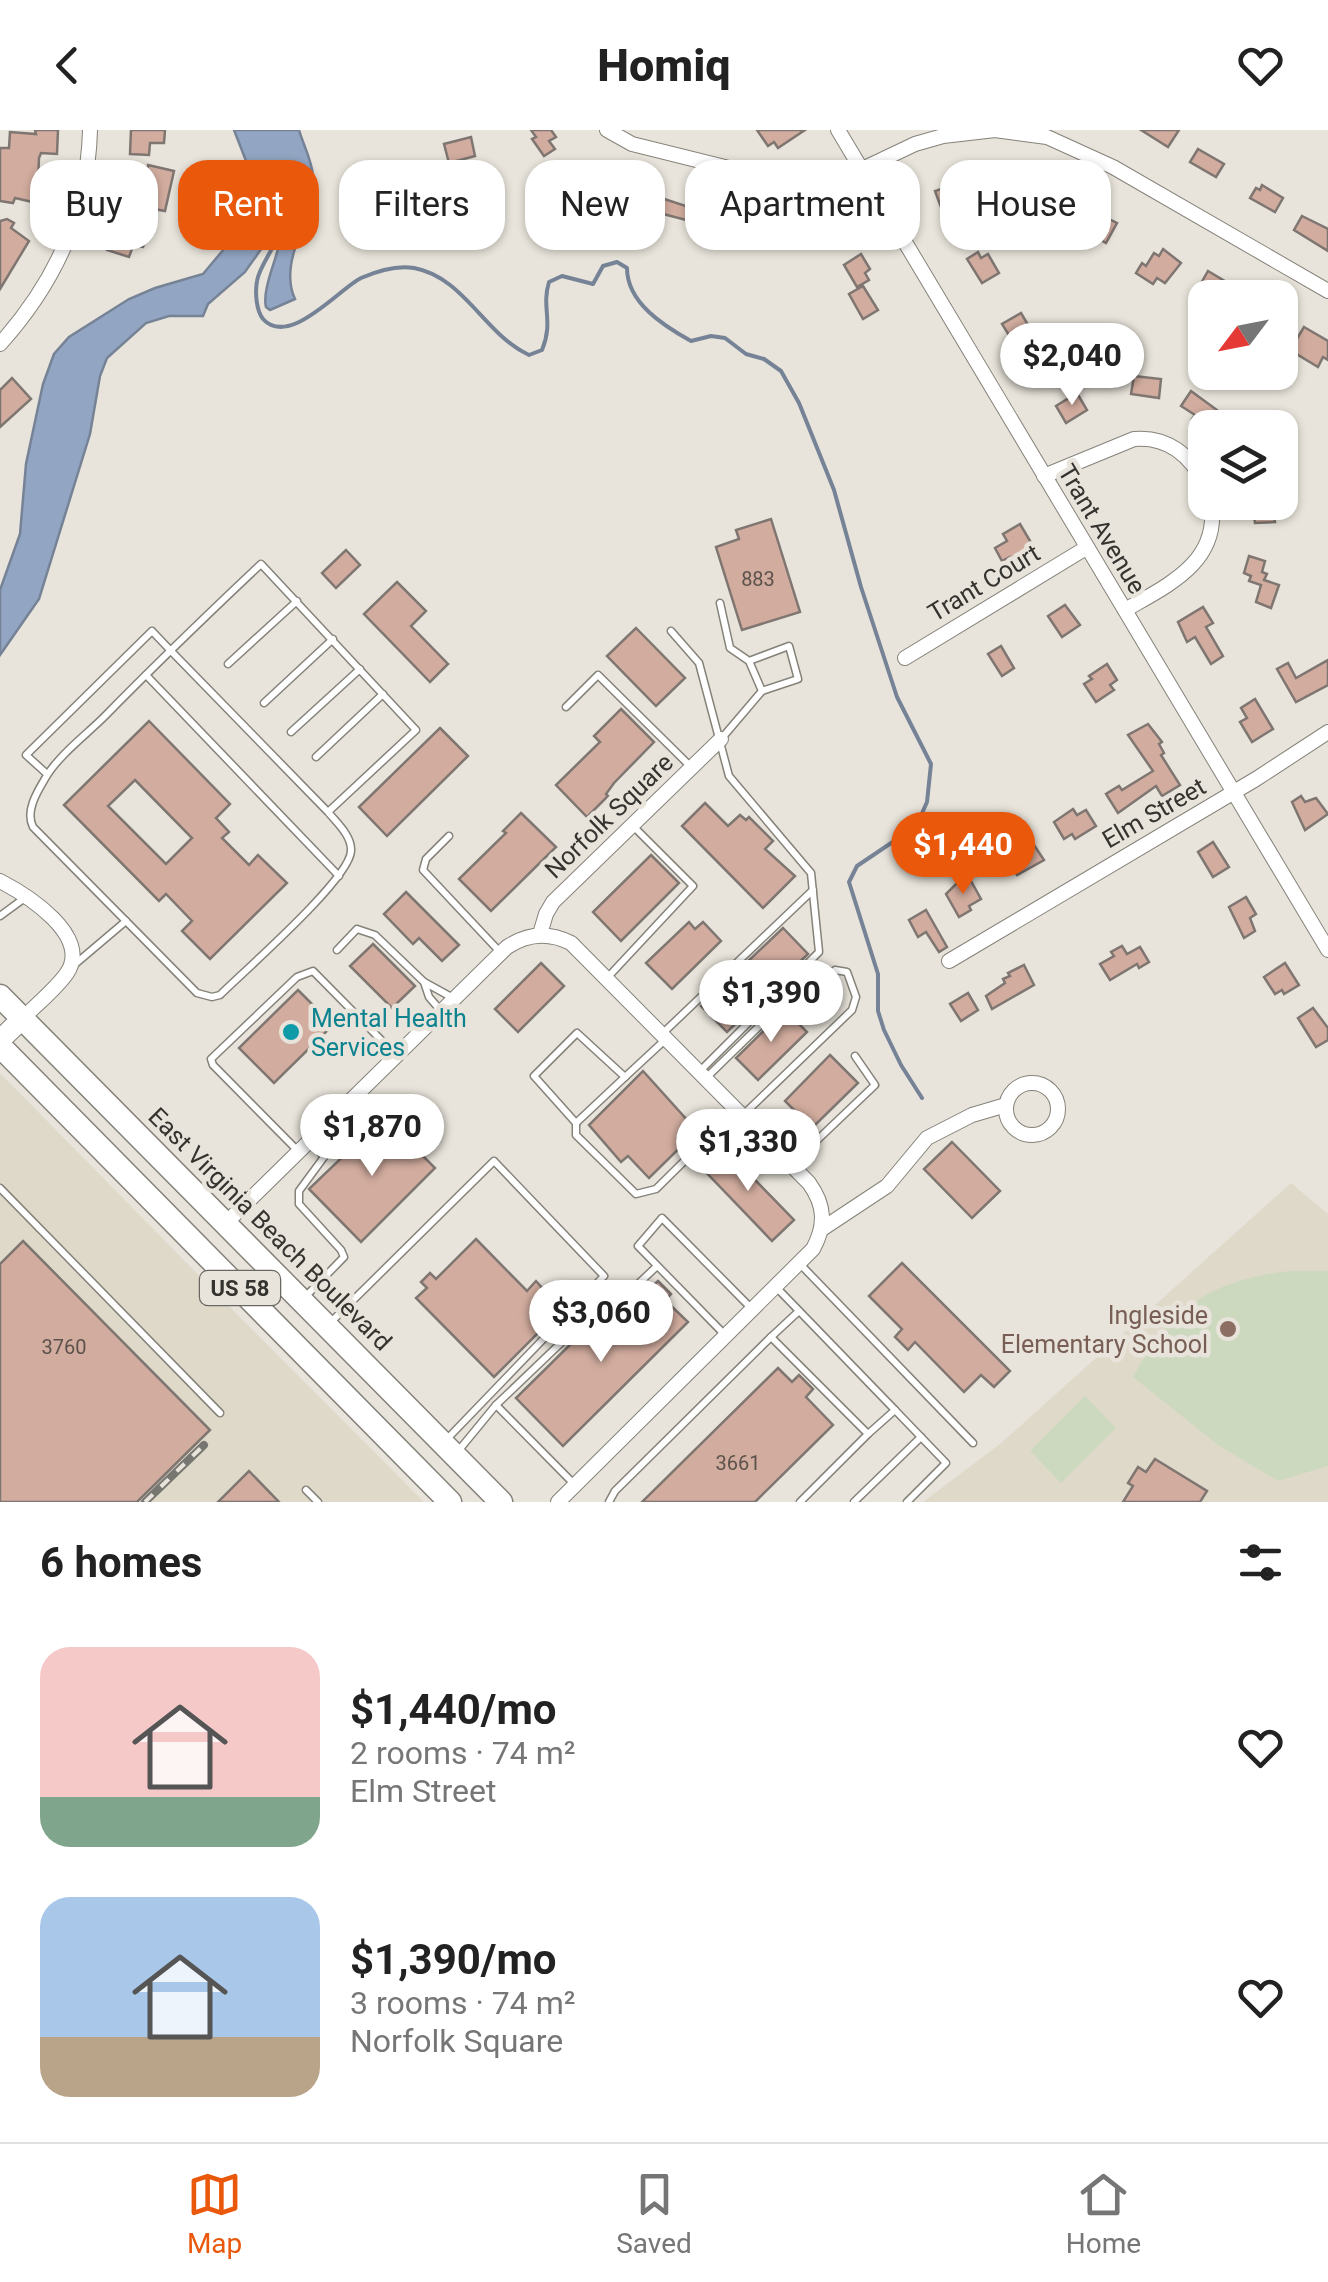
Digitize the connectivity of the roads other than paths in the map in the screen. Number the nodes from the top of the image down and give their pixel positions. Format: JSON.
{"nodes":[{"id":1,"x":90,"y":130,"type":"edge"},
{"id":2,"x":607,"y":130,"type":"edge"},
{"id":3,"x":838,"y":130,"type":"edge"},
{"id":4,"x":696,"y":160,"type":"edge"},
{"id":5,"x":856,"y":160,"type":"edge"},
{"id":6,"x":878,"y":160,"type":"edge"},
{"id":7,"x":909,"y":250,"type":"edge"},
{"id":8,"x":1328,"y":291,"type":"edge"},
{"id":9,"x":0,"y":344,"type":"edge"},
{"id":10,"x":1188,"y":459,"type":"edge"},
{"id":11,"x":1044,"y":476,"type":"junction"},
{"id":12,"x":1211,"y":520,"type":"edge"},
{"id":13,"x":1086,"y":548,"type":"junction"},
{"id":14,"x":298,"y":601,"type":"junction"},
{"id":15,"x":720,"y":603,"type":"dead end"},
{"id":16,"x":1125,"y":610,"type":"junction"},
{"id":17,"x":671,"y":631,"type":"dead end"},
{"id":18,"x":332,"y":639,"type":"junction"},
{"id":19,"x":171,"y":651,"type":"junction"},
{"id":20,"x":905,"y":658,"type":"dead end"},
{"id":21,"x":749,"y":661,"type":"junction"},
{"id":22,"x":228,"y":664,"type":"dead end"},
{"id":23,"x":360,"y":668,"type":"junction"},
{"id":24,"x":146,"y":674,"type":"junction"},
{"id":25,"x":762,"y":691,"type":"junction"},
{"id":26,"x":383,"y":694,"type":"junction"},
{"id":27,"x":264,"y":703,"type":"dead end"},
{"id":28,"x":566,"y":706,"type":"dead end"},
{"id":29,"x":291,"y":732,"type":"dead end"},
{"id":30,"x":1328,"y":732,"type":"edge"},
{"id":31,"x":721,"y":739,"type":"junction"},
{"id":32,"x":316,"y":757,"type":"dead end"},
{"id":33,"x":691,"y":767,"type":"junction"},
{"id":34,"x":47,"y":774,"type":"junction"},
{"id":35,"x":1234,"y":792,"type":"junction"},
{"id":36,"x":328,"y":812,"type":"junction"},
{"id":37,"x":631,"y":824,"type":"junction"},
{"id":38,"x":449,"y":836,"type":"dead end"},
{"id":39,"x":339,"y":876,"type":"junction"},
{"id":40,"x":0,"y":880,"type":"edge"},
{"id":41,"x":812,"y":890,"type":"junction"},
{"id":42,"x":26,"y":897,"type":"junction"},
{"id":43,"x":0,"y":916,"type":"edge"},
{"id":44,"x":126,"y":921,"type":"junction"},
{"id":45,"x":540,"y":934,"type":"junction"},
{"id":46,"x":336,"y":950,"type":"dead end"},
{"id":47,"x":1328,"y":950,"type":"edge"},
{"id":48,"x":501,"y":953,"type":"junction"},
{"id":49,"x":949,"y":961,"type":"dead end"},
{"id":50,"x":69,"y":970,"type":"junction"},
{"id":51,"x":607,"y":978,"type":"junction"},
{"id":52,"x":424,"y":982,"type":"junction"},
{"id":53,"x":0,"y":996,"type":"edge"},
{"id":54,"x":454,"y":999,"type":"junction"},
{"id":55,"x":441,"y":1011,"type":"junction"},
{"id":56,"x":22,"y":1018,"type":"junction"},
{"id":57,"x":664,"y":1036,"type":"junction"},
{"id":58,"x":0,"y":1043,"type":"edge"},
{"id":59,"x":396,"y":1056,"type":"junction"},
{"id":60,"x":855,"y":1056,"type":"dead end"},
{"id":61,"x":702,"y":1075,"type":"junction"},
{"id":62,"x":625,"y":1077,"type":"junction"},
{"id":63,"x":1006,"y":1105,"type":"dead end"},
{"id":64,"x":739,"y":1113,"type":"junction"},
{"id":65,"x":576,"y":1124,"type":"junction"},
{"id":66,"x":312,"y":1140,"type":"junction"},
{"id":67,"x":299,"y":1152,"type":"junction"},
{"id":68,"x":791,"y":1165,"type":"junction"},
{"id":69,"x":0,"y":1188,"type":"edge"},
{"id":70,"x":226,"y":1224,"type":"junction"},
{"id":71,"x":822,"y":1228,"type":"junction"},
{"id":72,"x":799,"y":1263,"type":"junction"},
{"id":73,"x":656,"y":1266,"type":"junction"},
{"id":74,"x":776,"y":1287,"type":"junction"},
{"id":75,"x":301,"y":1300,"type":"junction"},
{"id":76,"x":753,"y":1310,"type":"junction"},
{"id":77,"x":799,"y":1310,"type":"junction"},
{"id":78,"x":327,"y":1326,"type":"junction"},
{"id":79,"x":726,"y":1336,"type":"junction"},
{"id":80,"x":772,"y":1337,"type":"junction"},
{"id":81,"x":496,"y":1405,"type":"junction"},
{"id":82,"x":895,"y":1410,"type":"junction"},
{"id":83,"x":220,"y":1413,"type":"dead end"},
{"id":84,"x":868,"y":1434,"type":"junction"},
{"id":85,"x":921,"y":1437,"type":"junction"},
{"id":86,"x":973,"y":1443,"type":"dead end"},
{"id":87,"x":449,"y":1449,"type":"junction"},
{"id":88,"x":575,"y":1485,"type":"junction"},
{"id":89,"x":306,"y":1490,"type":"dead end"},
{"id":90,"x":318,"y":1502,"type":"edge"},
{"id":91,"x":450,"y":1502,"type":"edge"},
{"id":92,"x":501,"y":1502,"type":"edge"},
{"id":93,"x":558,"y":1502,"type":"edge"},
{"id":94,"x":609,"y":1502,"type":"edge"},
{"id":95,"x":800,"y":1502,"type":"edge"},
{"id":96,"x":854,"y":1502,"type":"edge"},
{"id":97,"x":907,"y":1502,"type":"edge"}],
"edges":[{"from":1,"to":9,"type":"street"},
{"from":2,"to":4,"type":"street"},
{"from":3,"to":5,"type":"street","name":"Trant Avenue"},
{"from":6,"to":8,"type":"street"},
{"from":7,"to":11,"type":"street","name":"Trant Avenue"},
{"from":10,"to":11,"type":"street"},
{"from":11,"to":13,"type":"street","name":"Trant Avenue"},
{"from":12,"to":16,"type":"street"},
{"from":13,"to":16,"type":"street","name":"Trant Avenue"},
{"from":13,"to":20,"type":"street","name":"Trant Court"},
{"from":14,"to":18,"type":"lane"},
{"from":14,"to":19,"type":"lane"},
{"from":14,"to":22,"type":"lane"},
{"from":15,"to":21,"type":"lane"},
{"from":16,"to":35,"type":"street","name":"Trant Avenue"},
{"from":17,"to":31,"type":"lane"},
{"from":18,"to":23,"type":"lane"},
{"from":18,"to":27,"type":"lane"},
{"from":19,"to":24,"type":"lane"},
{"from":19,"to":34,"type":"lane"},
{"from":19,"to":36,"type":"lane"},
{"from":21,"to":25,"type":"lane"},
{"from":21,"to":25,"type":"lane"},
{"from":23,"to":26,"type":"lane"},
{"from":23,"to":29,"type":"lane"},
{"from":24,"to":34,"type":"lane"},
{"from":24,"to":39,"type":"lane"},
{"from":25,"to":31,"type":"lane"},
{"from":26,"to":32,"type":"lane"},
{"from":26,"to":36,"type":"lane"},
{"from":28,"to":33,"type":"lane"},
{"from":30,"to":35,"type":"street","name":"Elm Street"},
{"from":31,"to":33,"type":"street","name":"Norfolk Square"},
{"from":31,"to":41,"type":"lane"},
{"from":33,"to":37,"type":"street","name":"Norfolk Square"},
{"from":34,"to":44,"type":"lane"},
{"from":35,"to":47,"type":"street","name":"Trant Avenue"},
{"from":35,"to":49,"type":"street","name":"Elm Street"},
{"from":36,"to":39,"type":"lane"},
{"from":37,"to":45,"type":"street","name":"Norfolk Square"},
{"from":37,"to":51,"type":"lane"},
{"from":38,"to":48,"type":"lane"},
{"from":39,"to":44,"type":"lane"},
{"from":40,"to":42,"type":"street"},
{"from":41,"to":57,"type":"lane"},
{"from":41,"to":61,"type":"lane"},
{"from":42,"to":43,"type":"lane"},
{"from":42,"to":50,"type":"street"},
{"from":44,"to":50,"type":"lane"},
{"from":45,"to":48,"type":"street"},
{"from":45,"to":51,"type":"street"},
{"from":46,"to":52,"type":"lane"},
{"from":48,"to":54,"type":"street"},
{"from":50,"to":56,"type":"street"},
{"from":51,"to":57,"type":"street"},
{"from":52,"to":54,"type":"lane"},
{"from":52,"to":55,"type":"lane"},
{"from":53,"to":56,"type":"main road","name":"East Virginia Beach Boulevard","number":"US 58"},
{"from":54,"to":55,"type":"street"},
{"from":55,"to":59,"type":"street"},
{"from":56,"to":58,"type":"main road"},
{"from":56,"to":70,"type":"main road","name":"East Virginia Beach Boulevard","number":"US 58"},
{"from":57,"to":61,"type":"street"},
{"from":57,"to":62,"type":"lane"},
{"from":58,"to":91,"type":"main road","number":"US 58"},
{"from":59,"to":66,"type":"street"},
{"from":59,"to":67,"type":"lane"},
{"from":60,"to":68,"type":"lane"},
{"from":61,"to":64,"type":"street"},
{"from":61,"to":64,"type":"lane"},
{"from":62,"to":65,"type":"lane"},
{"from":62,"to":65,"type":"lane"},
{"from":63,"to":71,"type":"street"},
{"from":64,"to":65,"type":"lane"},
{"from":64,"to":68,"type":"street"},
{"from":66,"to":67,"type":"street"},
{"from":66,"to":75,"type":"lane"},
{"from":67,"to":70,"type":"street"},
{"from":68,"to":71,"type":"street"},
{"from":69,"to":83,"type":"lane"},
{"from":70,"to":75,"type":"main road","name":"East Virginia Beach Boulevard","number":"US 58"},
{"from":71,"to":72,"type":"street"},
{"from":72,"to":74,"type":"street"},
{"from":72,"to":86,"type":"lane"},
{"from":73,"to":76,"type":"lane"},
{"from":73,"to":79,"type":"lane"},
{"from":73,"to":81,"type":"lane"},
{"from":74,"to":76,"type":"street"},
{"from":74,"to":77,"type":"lane"},
{"from":75,"to":78,"type":"main road","name":"East Virginia Beach Boulevard","number":"US 58"},
{"from":76,"to":79,"type":"street"},
{"from":77,"to":80,"type":"lane"},
{"from":77,"to":82,"type":"lane"},
{"from":78,"to":87,"type":"main road","name":"East Virginia Beach Boulevard","number":"US 58"},
{"from":78,"to":87,"type":"lane"},
{"from":79,"to":88,"type":"street"},
{"from":80,"to":84,"type":"lane"},
{"from":80,"to":94,"type":"lane"},
{"from":81,"to":87,"type":"lane"},
{"from":81,"to":88,"type":"lane"},
{"from":82,"to":84,"type":"lane"},
{"from":82,"to":85,"type":"lane"},
{"from":84,"to":95,"type":"lane"},
{"from":85,"to":96,"type":"lane"},
{"from":85,"to":97,"type":"lane"},
{"from":87,"to":92,"type":"main road","name":"East Virginia Beach Boulevard","number":"US 58"},
{"from":88,"to":93,"type":"street"},
{"from":89,"to":90,"type":"lane"}]}
